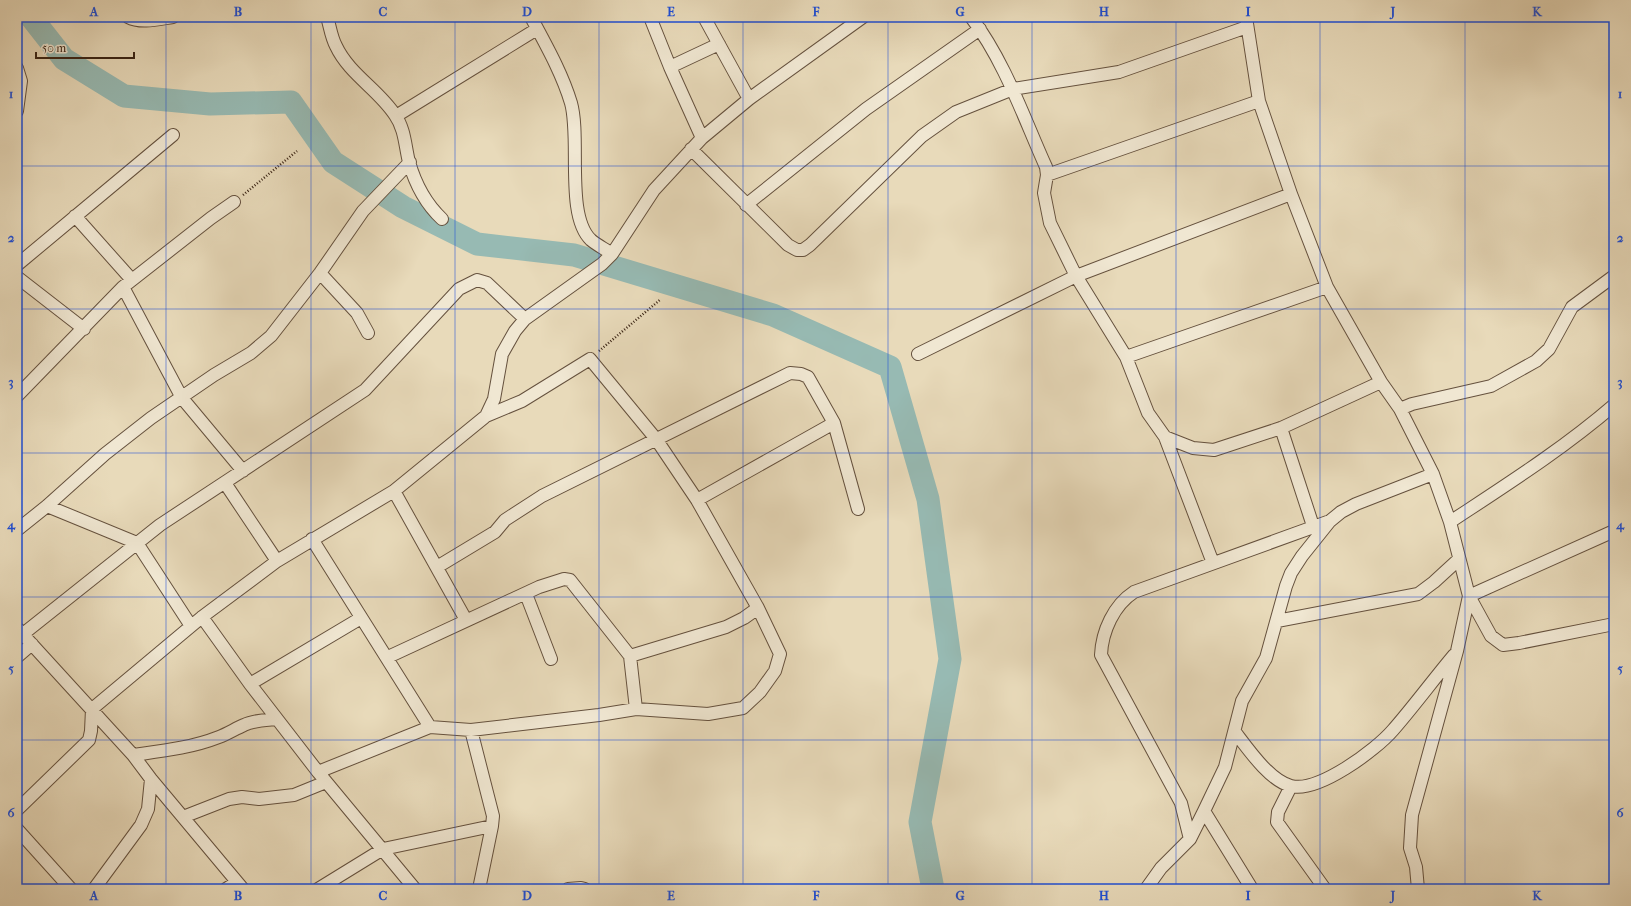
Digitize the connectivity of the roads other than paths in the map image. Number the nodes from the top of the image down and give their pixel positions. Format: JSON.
{"nodes":[{"id":1,"x":128,"y":17,"type":"edge"},
{"id":2,"x":173,"y":17,"type":"edge"},
{"id":3,"x":327,"y":17,"type":"edge"},
{"id":4,"x":532,"y":17,"type":"edge"},
{"id":5,"x":650,"y":17,"type":"edge"},
{"id":6,"x":704,"y":17,"type":"edge"},
{"id":7,"x":971,"y":17,"type":"edge"},
{"id":8,"x":860,"y":18,"type":"edge"},
{"id":9,"x":1246,"y":22,"type":"edge"},
{"id":10,"x":538,"y":29,"type":"junction"},
{"id":11,"x":980,"y":29,"type":"junction"},
{"id":12,"x":719,"y":44,"type":"junction"},
{"id":13,"x":670,"y":67,"type":"junction"},
{"id":14,"x":17,"y":68,"type":"edge"},
{"id":15,"x":1013,"y":89,"type":"junction"},
{"id":16,"x":749,"y":99,"type":"junction"},
{"id":17,"x":1259,"y":100,"type":"junction"},
{"id":18,"x":17,"y":112,"type":"edge"},
{"id":19,"x":396,"y":116,"type":"junction"},
{"id":20,"x":173,"y":135,"type":"dead end"},
{"id":21,"x":702,"y":138,"type":"junction"},
{"id":22,"x":691,"y":149,"type":"junction"},
{"id":23,"x":410,"y":162,"type":"junction"},
{"id":24,"x":1047,"y":175,"type":"junction"},
{"id":25,"x":1291,"y":194,"type":"junction"},
{"id":26,"x":234,"y":202,"type":"road end"},
{"id":27,"x":746,"y":205,"type":"junction"},
{"id":28,"x":75,"y":216,"type":"junction"},
{"id":29,"x":442,"y":219,"type":"dead end"},
{"id":30,"x":612,"y":254,"type":"junction"},
{"id":31,"x":17,"y":265,"type":"edge"},
{"id":32,"x":320,"y":273,"type":"junction"},
{"id":33,"x":1076,"y":276,"type":"junction"},
{"id":34,"x":1614,"y":276,"type":"edge"},
{"id":35,"x":17,"y":278,"type":"edge"},
{"id":36,"x":128,"y":283,"type":"junction"},
{"id":37,"x":1326,"y":287,"type":"junction"},
{"id":38,"x":525,"y":319,"type":"junction"},
{"id":39,"x":84,"y":329,"type":"junction"},
{"id":40,"x":368,"y":333,"type":"dead end"},
{"id":41,"x":918,"y":354,"type":"dead end"},
{"id":42,"x":1126,"y":357,"type":"junction"},
{"id":43,"x":1382,"y":382,"type":"junction"},
{"id":44,"x":17,"y":396,"type":"edge"},
{"id":45,"x":182,"y":398,"type":"junction"},
{"id":46,"x":1614,"y":405,"type":"edge"},
{"id":47,"x":1400,"y":409,"type":"junction"},
{"id":48,"x":486,"y":416,"type":"junction"},
{"id":49,"x":834,"y":423,"type":"junction"},
{"id":50,"x":1281,"y":428,"type":"junction"},
{"id":51,"x":1165,"y":438,"type":"junction"},
{"id":52,"x":656,"y":439,"type":"junction"},
{"id":53,"x":243,"y":471,"type":"junction"},
{"id":54,"x":1433,"y":474,"type":"junction"},
{"id":55,"x":225,"y":483,"type":"junction"},
{"id":56,"x":394,"y":491,"type":"junction"},
{"id":57,"x":697,"y":500,"type":"junction"},
{"id":58,"x":47,"y":506,"type":"junction"},
{"id":59,"x":858,"y":509,"type":"dead end"},
{"id":60,"x":1330,"y":521,"type":"junction"},
{"id":61,"x":1450,"y":522,"type":"junction"},
{"id":62,"x":1313,"y":526,"type":"junction"},
{"id":63,"x":17,"y":530,"type":"edge"},
{"id":64,"x":1614,"y":531,"type":"edge"},
{"id":65,"x":312,"y":539,"type":"junction"},
{"id":66,"x":138,"y":543,"type":"junction"},
{"id":67,"x":1458,"y":560,"type":"junction"},
{"id":68,"x":277,"y":561,"type":"junction"},
{"id":69,"x":1213,"y":563,"type":"junction"},
{"id":70,"x":437,"y":567,"type":"junction"},
{"id":71,"x":526,"y":594,"type":"junction"},
{"id":72,"x":1469,"y":596,"type":"junction"},
{"id":73,"x":758,"y":608,"type":"junction"},
{"id":74,"x":202,"y":617,"type":"junction"},
{"id":75,"x":361,"y":618,"type":"junction"},
{"id":76,"x":466,"y":620,"type":"junction"},
{"id":77,"x":1277,"y":622,"type":"junction"},
{"id":78,"x":1614,"y":624,"type":"edge"},
{"id":79,"x":191,"y":626,"type":"junction"},
{"id":80,"x":20,"y":631,"type":"edge"},
{"id":81,"x":32,"y":644,"type":"junction"},
{"id":82,"x":1457,"y":650,"type":"junction"},
{"id":83,"x":630,"y":656,"type":"junction"},
{"id":84,"x":17,"y":657,"type":"edge"},
{"id":85,"x":388,"y":657,"type":"junction"},
{"id":86,"x":551,"y":659,"type":"dead end"},
{"id":87,"x":250,"y":684,"type":"junction"},
{"id":88,"x":92,"y":709,"type":"junction"},
{"id":89,"x":636,"y":709,"type":"junction"},
{"id":90,"x":277,"y":720,"type":"junction"},
{"id":91,"x":430,"y":727,"type":"junction"},
{"id":92,"x":471,"y":730,"type":"junction"},
{"id":93,"x":1235,"y":732,"type":"junction"},
{"id":94,"x":133,"y":755,"type":"junction"},
{"id":95,"x":318,"y":772,"type":"junction"},
{"id":96,"x":151,"y":779,"type":"junction"},
{"id":97,"x":326,"y":782,"type":"junction"},
{"id":98,"x":1291,"y":786,"type":"junction"},
{"id":99,"x":17,"y":810,"type":"edge"},
{"id":100,"x":1204,"y":811,"type":"junction"},
{"id":101,"x":183,"y":817,"type":"junction"},
{"id":102,"x":492,"y":826,"type":"junction"},
{"id":103,"x":17,"y":829,"type":"edge"},
{"id":104,"x":1190,"y":839,"type":"junction"},
{"id":105,"x":383,"y":849,"type":"junction"},
{"id":106,"x":240,"y":885,"type":"edge"},
{"id":107,"x":1416,"y":887,"type":"edge"},
{"id":108,"x":71,"y":889,"type":"edge"},
{"id":109,"x":94,"y":889,"type":"edge"},
{"id":110,"x":226,"y":889,"type":"edge"},
{"id":111,"x":318,"y":889,"type":"edge"},
{"id":112,"x":415,"y":889,"type":"edge"},
{"id":113,"x":479,"y":889,"type":"edge"},
{"id":114,"x":568,"y":889,"type":"edge"},
{"id":115,"x":585,"y":889,"type":"edge"},
{"id":116,"x":1146,"y":889,"type":"edge"},
{"id":117,"x":1252,"y":889,"type":"edge"},
{"id":118,"x":1325,"y":889,"type":"edge"}],
"edges":[{"from":1,"to":2,"type":"street"},
{"from":3,"to":19,"type":"street"},
{"from":4,"to":10,"type":"street"},
{"from":5,"to":13,"type":"street"},
{"from":6,"to":12,"type":"street"},
{"from":7,"to":11,"type":"street"},
{"from":8,"to":16,"type":"street"},
{"from":9,"to":15,"type":"street"},
{"from":9,"to":17,"type":"street"},
{"from":10,"to":19,"type":"street"},
{"from":10,"to":30,"type":"street"},
{"from":11,"to":15,"type":"street"},
{"from":11,"to":27,"type":"street"},
{"from":12,"to":13,"type":"street"},
{"from":12,"to":16,"type":"street"},
{"from":13,"to":21,"type":"street"},
{"from":14,"to":18,"type":"street"},
{"from":15,"to":24,"type":"street"},
{"from":15,"to":27,"type":"street"},
{"from":16,"to":21,"type":"street"},
{"from":17,"to":24,"type":"street"},
{"from":17,"to":25,"type":"street"},
{"from":19,"to":23,"type":"street"},
{"from":20,"to":28,"type":"street"},
{"from":21,"to":22,"type":"street"},
{"from":22,"to":27,"type":"street"},
{"from":22,"to":30,"type":"street"},
{"from":23,"to":29,"type":"street"},
{"from":23,"to":32,"type":"street"},
{"from":24,"to":33,"type":"street"},
{"from":25,"to":33,"type":"street"},
{"from":25,"to":37,"type":"street"},
{"from":26,"to":36,"type":"street"},
{"from":28,"to":31,"type":"street"},
{"from":28,"to":36,"type":"street"},
{"from":30,"to":38,"type":"street"},
{"from":32,"to":40,"type":"street"},
{"from":32,"to":45,"type":"street"},
{"from":33,"to":41,"type":"street"},
{"from":33,"to":42,"type":"street"},
{"from":34,"to":47,"type":"street"},
{"from":35,"to":39,"type":"street"},
{"from":36,"to":39,"type":"street"},
{"from":36,"to":45,"type":"street"},
{"from":37,"to":42,"type":"street"},
{"from":37,"to":43,"type":"street"},
{"from":38,"to":48,"type":"street"},
{"from":38,"to":53,"type":"street"},
{"from":39,"to":44,"type":"street"},
{"from":42,"to":51,"type":"street"},
{"from":43,"to":47,"type":"street"},
{"from":43,"to":50,"type":"street"},
{"from":45,"to":53,"type":"street"},
{"from":45,"to":58,"type":"street"},
{"from":46,"to":61,"type":"street"},
{"from":47,"to":54,"type":"street"},
{"from":48,"to":52,"type":"street"},
{"from":48,"to":56,"type":"street"},
{"from":49,"to":52,"type":"street"},
{"from":49,"to":57,"type":"street"},
{"from":49,"to":59,"type":"street"},
{"from":50,"to":51,"type":"street"},
{"from":50,"to":62,"type":"street"},
{"from":51,"to":69,"type":"street"},
{"from":52,"to":57,"type":"street"},
{"from":52,"to":70,"type":"street"},
{"from":53,"to":55,"type":"street"},
{"from":54,"to":60,"type":"street"},
{"from":54,"to":61,"type":"street"},
{"from":55,"to":66,"type":"street"},
{"from":55,"to":68,"type":"street"},
{"from":56,"to":65,"type":"street"},
{"from":56,"to":70,"type":"street"},
{"from":57,"to":73,"type":"street"},
{"from":58,"to":63,"type":"street"},
{"from":58,"to":66,"type":"street"},
{"from":60,"to":62,"type":"street"},
{"from":60,"to":77,"type":"street"},
{"from":61,"to":67,"type":"street"},
{"from":62,"to":69,"type":"street"},
{"from":64,"to":72,"type":"street"},
{"from":65,"to":68,"type":"street"},
{"from":65,"to":75,"type":"street"},
{"from":66,"to":79,"type":"street"},
{"from":66,"to":80,"type":"street"},
{"from":67,"to":72,"type":"street"},
{"from":67,"to":77,"type":"street"},
{"from":68,"to":74,"type":"street"},
{"from":69,"to":104,"type":"street"},
{"from":70,"to":76,"type":"street"},
{"from":71,"to":76,"type":"street"},
{"from":71,"to":83,"type":"street"},
{"from":71,"to":86,"type":"street"},
{"from":72,"to":78,"type":"street"},
{"from":72,"to":82,"type":"street"},
{"from":73,"to":83,"type":"street"},
{"from":73,"to":89,"type":"street"},
{"from":74,"to":79,"type":"street"},
{"from":74,"to":87,"type":"street"},
{"from":75,"to":85,"type":"street"},
{"from":75,"to":87,"type":"street"},
{"from":76,"to":85,"type":"street"},
{"from":77,"to":93,"type":"street"},
{"from":79,"to":88,"type":"street"},
{"from":80,"to":81,"type":"street"},
{"from":81,"to":84,"type":"street"},
{"from":81,"to":88,"type":"street"},
{"from":82,"to":98,"type":"street"},
{"from":82,"to":107,"type":"street"},
{"from":83,"to":89,"type":"street"},
{"from":85,"to":91,"type":"street"},
{"from":87,"to":90,"type":"street"},
{"from":88,"to":94,"type":"street"},
{"from":88,"to":99,"type":"street"},
{"from":89,"to":92,"type":"street"},
{"from":90,"to":94,"type":"street"},
{"from":90,"to":95,"type":"street"},
{"from":91,"to":92,"type":"street"},
{"from":91,"to":95,"type":"street"},
{"from":92,"to":102,"type":"street"},
{"from":93,"to":98,"type":"street"},
{"from":93,"to":100,"type":"street"},
{"from":94,"to":96,"type":"street"},
{"from":95,"to":97,"type":"street"},
{"from":96,"to":101,"type":"street"},
{"from":96,"to":109,"type":"street"},
{"from":97,"to":101,"type":"street"},
{"from":97,"to":105,"type":"street"},
{"from":98,"to":118,"type":"street"},
{"from":100,"to":104,"type":"street"},
{"from":100,"to":117,"type":"street"},
{"from":101,"to":106,"type":"street"},
{"from":102,"to":105,"type":"street"},
{"from":102,"to":113,"type":"street"},
{"from":103,"to":108,"type":"street"},
{"from":104,"to":116,"type":"street"},
{"from":105,"to":111,"type":"street"},
{"from":105,"to":112,"type":"street"},
{"from":106,"to":110,"type":"street"},
{"from":114,"to":115,"type":"street"}]}
